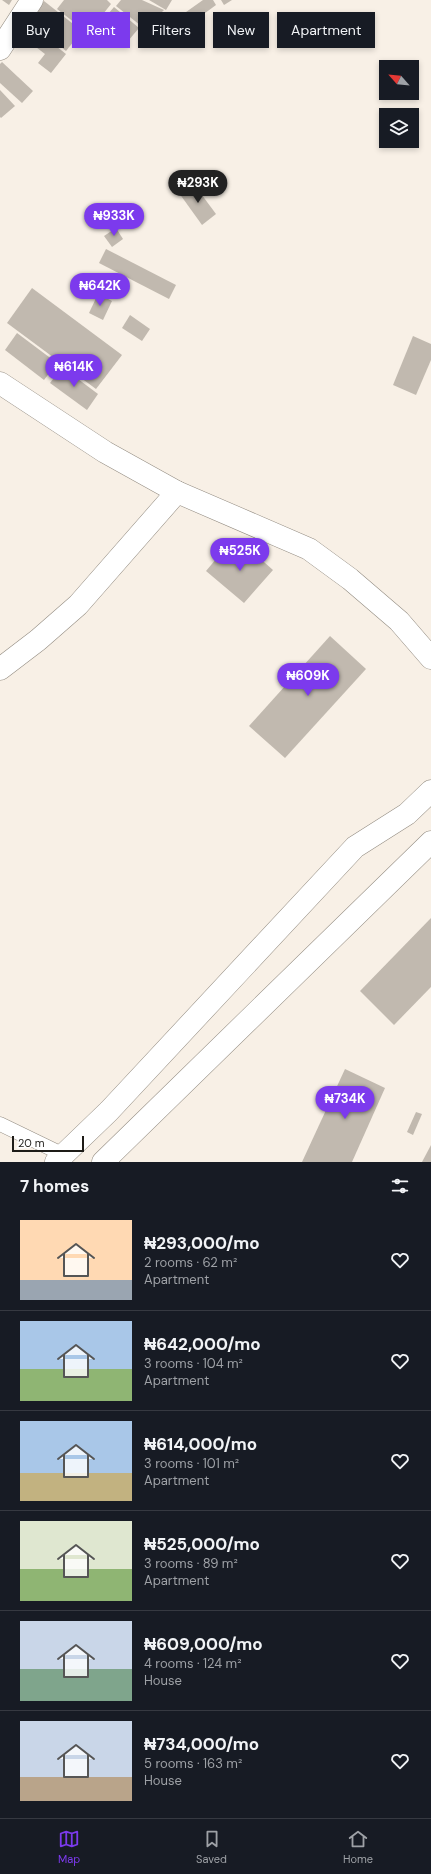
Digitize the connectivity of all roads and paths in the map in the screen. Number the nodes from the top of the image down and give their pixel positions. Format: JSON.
{"nodes":[{"id":1,"x":32,"y":0,"type":"edge"},
{"id":2,"x":0,"y":50,"type":"edge"},
{"id":3,"x":0,"y":383,"type":"edge"},
{"id":4,"x":177,"y":492,"type":"junction"},
{"id":5,"x":431,"y":658,"type":"edge"},
{"id":6,"x":0,"y":670,"type":"edge"},
{"id":7,"x":431,"y":790,"type":"edge"},
{"id":8,"x":431,"y":842,"type":"edge"},
{"id":9,"x":0,"y":1124,"type":"edge"},
{"id":10,"x":60,"y":1158,"type":"edge"},
{"id":11,"x":102,"y":1162,"type":"edge"}],
"edges":[{"from":1,"to":2,"type":"main road"},
{"from":3,"to":4,"type":"main road"},
{"from":4,"to":5,"type":"main road"},
{"from":4,"to":6,"type":"main road"},
{"from":7,"to":10,"type":"main road"},
{"from":8,"to":11,"type":"main road"},
{"from":9,"to":10,"type":"lane"}]}
